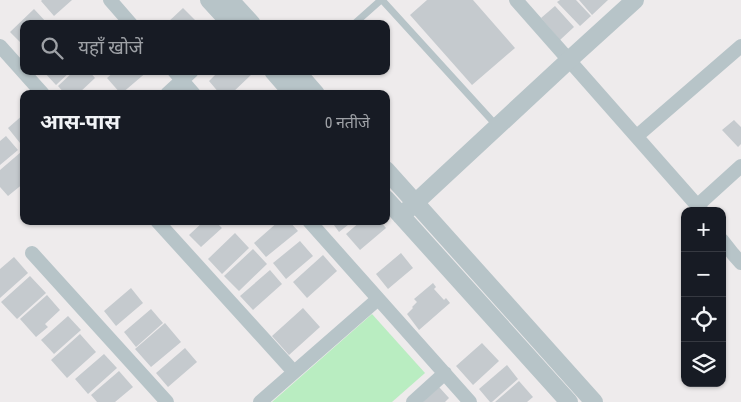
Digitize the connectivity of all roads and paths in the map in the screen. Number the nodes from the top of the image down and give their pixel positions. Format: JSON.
{"nodes":[{"id":1,"x":110,"y":0,"type":"edge"},
{"id":2,"x":209,"y":0,"type":"edge"},
{"id":3,"x":230,"y":0,"type":"edge"},
{"id":4,"x":381,"y":0,"type":"edge"},
{"id":5,"x":516,"y":0,"type":"edge"},
{"id":6,"x":635,"y":0,"type":"edge"},
{"id":7,"x":128,"y":20,"type":"edge"},
{"id":8,"x":227,"y":20,"type":"edge"},
{"id":9,"x":248,"y":20,"type":"edge"},
{"id":10,"x":358,"y":20,"type":"edge"},
{"id":11,"x":0,"y":46,"type":"edge"},
{"id":12,"x":741,"y":46,"type":"edge"},
{"id":13,"x":569,"y":60,"type":"junction"},
{"id":14,"x":20,"y":68,"type":"edge"},
{"id":15,"x":26,"y":75,"type":"edge"},
{"id":16,"x":181,"y":75,"type":"edge"},
{"id":17,"x":183,"y":75,"type":"edge"},
{"id":18,"x":291,"y":77,"type":"edge"},
{"id":19,"x":39,"y":90,"type":"edge"},
{"id":20,"x":170,"y":90,"type":"edge"},
{"id":21,"x":192,"y":90,"type":"edge"},
{"id":22,"x":310,"y":90,"type":"edge"},
{"id":23,"x":497,"y":126,"type":"junction"},
{"id":24,"x":637,"y":136,"type":"junction"},
{"id":25,"x":741,"y":166,"type":"edge"},
{"id":26,"x":390,"y":174,"type":"edge"},
{"id":27,"x":416,"y":202,"type":"junction"},
{"id":28,"x":390,"y":204,"type":"edge"},
{"id":29,"x":699,"y":207,"type":"edge"},
{"id":30,"x":701,"y":207,"type":"edge"},
{"id":31,"x":401,"y":216,"type":"junction"},
{"id":32,"x":162,"y":225,"type":"edge"},
{"id":33,"x":312,"y":225,"type":"edge"},
{"id":34,"x":726,"y":245,"type":"edge"},
{"id":35,"x":32,"y":253,"type":"dead end"},
{"id":36,"x":741,"y":263,"type":"edge"},
{"id":37,"x":378,"y":299,"type":"junction"},
{"id":38,"x":294,"y":372,"type":"junction"},
{"id":39,"x":445,"y":373,"type":"junction"},
{"id":40,"x":167,"y":402,"type":"edge"},
{"id":41,"x":260,"y":402,"type":"edge"},
{"id":42,"x":414,"y":402,"type":"edge"},
{"id":43,"x":470,"y":402,"type":"edge"},
{"id":44,"x":569,"y":402,"type":"edge"},
{"id":45,"x":594,"y":402,"type":"edge"}],
"edges":[{"from":1,"to":7,"type":"street"},
{"from":2,"to":8,"type":"street"},
{"from":3,"to":9,"type":"street"},
{"from":4,"to":10,"type":"lane"},
{"from":4,"to":23,"type":"lane"},
{"from":5,"to":13,"type":"street"},
{"from":6,"to":13,"type":"street"},
{"from":11,"to":14,"type":"street"},
{"from":12,"to":24,"type":"street"},
{"from":13,"to":23,"type":"street"},
{"from":13,"to":24,"type":"street"},
{"from":15,"to":19,"type":"street"},
{"from":16,"to":20,"type":"street"},
{"from":17,"to":21,"type":"street"},
{"from":18,"to":22,"type":"street"},
{"from":23,"to":27,"type":"street"},
{"from":24,"to":29,"type":"street"},
{"from":25,"to":30,"type":"street"},
{"from":26,"to":27,"type":"street"},
{"from":27,"to":31,"type":"street"},
{"from":27,"to":45,"type":"street"},
{"from":28,"to":31,"type":"street"},
{"from":31,"to":44,"type":"street"},
{"from":32,"to":38,"type":"street"},
{"from":33,"to":37,"type":"street"},
{"from":34,"to":36,"type":"street"},
{"from":35,"to":40,"type":"street"},
{"from":37,"to":38,"type":"street"},
{"from":37,"to":39,"type":"street"},
{"from":38,"to":41,"type":"street"},
{"from":39,"to":42,"type":"street"},
{"from":39,"to":43,"type":"street"}]}
